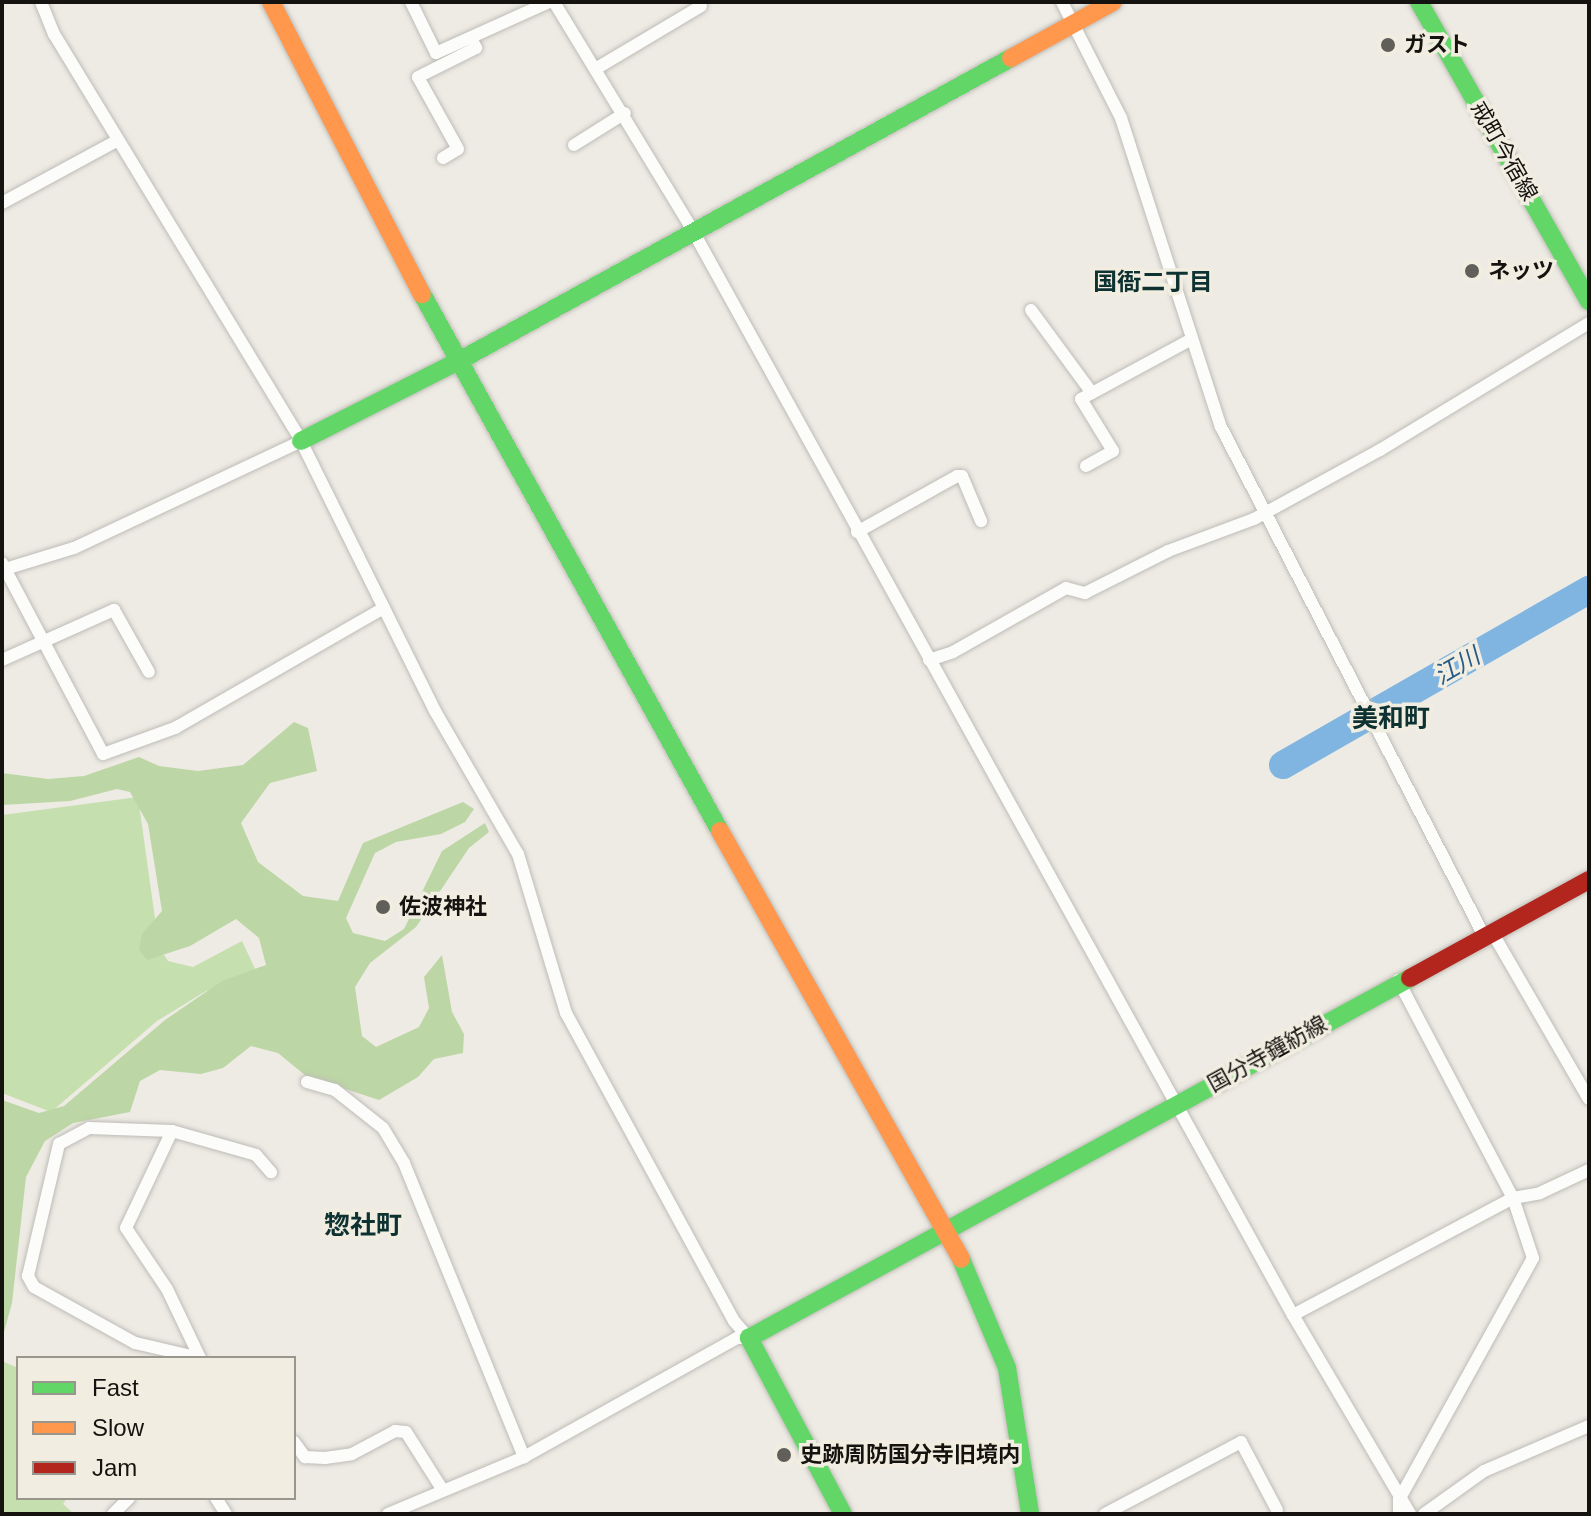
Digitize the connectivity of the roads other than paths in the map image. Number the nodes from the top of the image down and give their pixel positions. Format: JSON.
{"nodes":[{"id":1,"x":41,"y":2,"type":"edge"},
{"id":2,"x":271,"y":2,"type":"edge"},
{"id":3,"x":411,"y":2,"type":"edge"},
{"id":4,"x":552,"y":2,"type":"edge"},
{"id":5,"x":1062,"y":2,"type":"edge"},
{"id":6,"x":1113,"y":2,"type":"edge"},
{"id":7,"x":1419,"y":2,"type":"edge"},
{"id":8,"x":701,"y":6,"type":"dead end"},
{"id":9,"x":1073,"y":24,"type":"junction"},
{"id":10,"x":471,"y":38,"type":"junction"},
{"id":11,"x":597,"y":68,"type":"junction"},
{"id":12,"x":625,"y":113,"type":"junction"},
{"id":13,"x":118,"y":140,"type":"junction"},
{"id":14,"x":574,"y":145,"type":"dead end"},
{"id":15,"x":443,"y":158,"type":"dead end"},
{"id":16,"x":2,"y":202,"type":"edge"},
{"id":17,"x":693,"y":231,"type":"junction"},
{"id":18,"x":1589,"y":301,"type":"edge"},
{"id":19,"x":1031,"y":310,"type":"dead end"},
{"id":20,"x":1589,"y":323,"type":"edge"},
{"id":21,"x":1192,"y":339,"type":"junction"},
{"id":22,"x":457,"y":362,"type":"junction"},
{"id":23,"x":1092,"y":393,"type":"junction"},
{"id":24,"x":301,"y":441,"type":"junction"},
{"id":25,"x":1086,"y":466,"type":"dead end"},
{"id":26,"x":1266,"y":512,"type":"junction"},
{"id":27,"x":981,"y":521,"type":"dead end"},
{"id":28,"x":857,"y":532,"type":"junction"},
{"id":29,"x":3,"y":568,"type":"edge"},
{"id":30,"x":384,"y":608,"type":"junction"},
{"id":31,"x":45,"y":639,"type":"junction"},
{"id":32,"x":2,"y":660,"type":"edge"},
{"id":33,"x":929,"y":660,"type":"junction"},
{"id":34,"x":149,"y":672,"type":"dead end"},
{"id":35,"x":1589,"y":880,"type":"edge"},
{"id":36,"x":1488,"y":934,"type":"junction"},
{"id":37,"x":1398,"y":980,"type":"junction"},
{"id":38,"x":307,"y":1082,"type":"dead end"},
{"id":39,"x":1589,"y":1099,"type":"edge"},
{"id":40,"x":1177,"y":1104,"type":"junction"},
{"id":41,"x":172,"y":1131,"type":"junction"},
{"id":42,"x":1589,"y":1170,"type":"edge"},
{"id":43,"x":271,"y":1172,"type":"dead end"},
{"id":44,"x":1513,"y":1198,"type":"junction"},
{"id":45,"x":946,"y":1229,"type":"junction"},
{"id":46,"x":1293,"y":1315,"type":"junction"},
{"id":47,"x":749,"y":1338,"type":"junction"},
{"id":48,"x":191,"y":1356,"type":"edge"},
{"id":49,"x":199,"y":1356,"type":"edge"},
{"id":50,"x":1589,"y":1426,"type":"edge"},
{"id":51,"x":296,"y":1445,"type":"edge"},
{"id":52,"x":524,"y":1457,"type":"junction"},
{"id":53,"x":442,"y":1489,"type":"junction"},
{"id":54,"x":1399,"y":1500,"type":"junction"},
{"id":55,"x":1277,"y":1510,"type":"dead end"},
{"id":56,"x":388,"y":1514,"type":"edge"},
{"id":57,"x":843,"y":1514,"type":"edge"},
{"id":58,"x":1030,"y":1514,"type":"edge"},
{"id":59,"x":1105,"y":1514,"type":"edge"},
{"id":60,"x":1399,"y":1514,"type":"edge"},
{"id":61,"x":1410,"y":1514,"type":"edge"},
{"id":62,"x":1424,"y":1514,"type":"edge"}],
"edges":[{"from":1,"to":13,"type":"street"},
{"from":2,"to":22,"type":"street"},
{"from":3,"to":10,"type":"street"},
{"from":4,"to":10,"type":"street"},
{"from":4,"to":11,"type":"street"},
{"from":5,"to":9,"type":"street"},
{"from":6,"to":9,"type":"street"},
{"from":7,"to":18,"type":"street","name":"戒町今宿線"},
{"from":8,"to":11,"type":"street"},
{"from":9,"to":17,"type":"street"},
{"from":9,"to":21,"type":"street"},
{"from":10,"to":15,"type":"street"},
{"from":11,"to":12,"type":"street"},
{"from":12,"to":14,"type":"street"},
{"from":12,"to":17,"type":"street"},
{"from":13,"to":16,"type":"street"},
{"from":13,"to":24,"type":"street"},
{"from":17,"to":22,"type":"street"},
{"from":17,"to":28,"type":"street"},
{"from":19,"to":23,"type":"street"},
{"from":20,"to":26,"type":"street"},
{"from":21,"to":23,"type":"street"},
{"from":21,"to":26,"type":"street"},
{"from":22,"to":24,"type":"street"},
{"from":22,"to":45,"type":"street"},
{"from":23,"to":25,"type":"street"},
{"from":24,"to":29,"type":"street"},
{"from":24,"to":30,"type":"street"},
{"from":26,"to":33,"type":"street"},
{"from":26,"to":36,"type":"street"},
{"from":27,"to":28,"type":"street"},
{"from":28,"to":33,"type":"street"},
{"from":29,"to":31,"type":"street"},
{"from":30,"to":31,"type":"street"},
{"from":30,"to":47,"type":"street"},
{"from":31,"to":32,"type":"street"},
{"from":31,"to":34,"type":"street"},
{"from":33,"to":40,"type":"street"},
{"from":35,"to":36,"type":"street","name":"国分寺鐘紡線"},
{"from":36,"to":37,"type":"street","name":"国分寺鐘紡線"},
{"from":36,"to":39,"type":"street"},
{"from":37,"to":40,"type":"street","name":"国分寺鐘紡線"},
{"from":37,"to":44,"type":"street"},
{"from":38,"to":52,"type":"street"},
{"from":40,"to":45,"type":"street","name":"国分寺鐘紡線"},
{"from":40,"to":46,"type":"street"},
{"from":41,"to":43,"type":"street"},
{"from":41,"to":48,"type":"street"},
{"from":41,"to":49,"type":"street"},
{"from":42,"to":44,"type":"street"},
{"from":44,"to":46,"type":"street"},
{"from":44,"to":54,"type":"street"},
{"from":45,"to":47,"type":"street","name":"国分寺鐘紡線"},
{"from":45,"to":58,"type":"street"},
{"from":46,"to":54,"type":"street"},
{"from":47,"to":52,"type":"street"},
{"from":47,"to":57,"type":"street"},
{"from":50,"to":62,"type":"street"},
{"from":51,"to":53,"type":"street"},
{"from":52,"to":53,"type":"street"},
{"from":53,"to":56,"type":"street"},
{"from":54,"to":60,"type":"street"},
{"from":54,"to":61,"type":"street"},
{"from":55,"to":59,"type":"street"}]}
